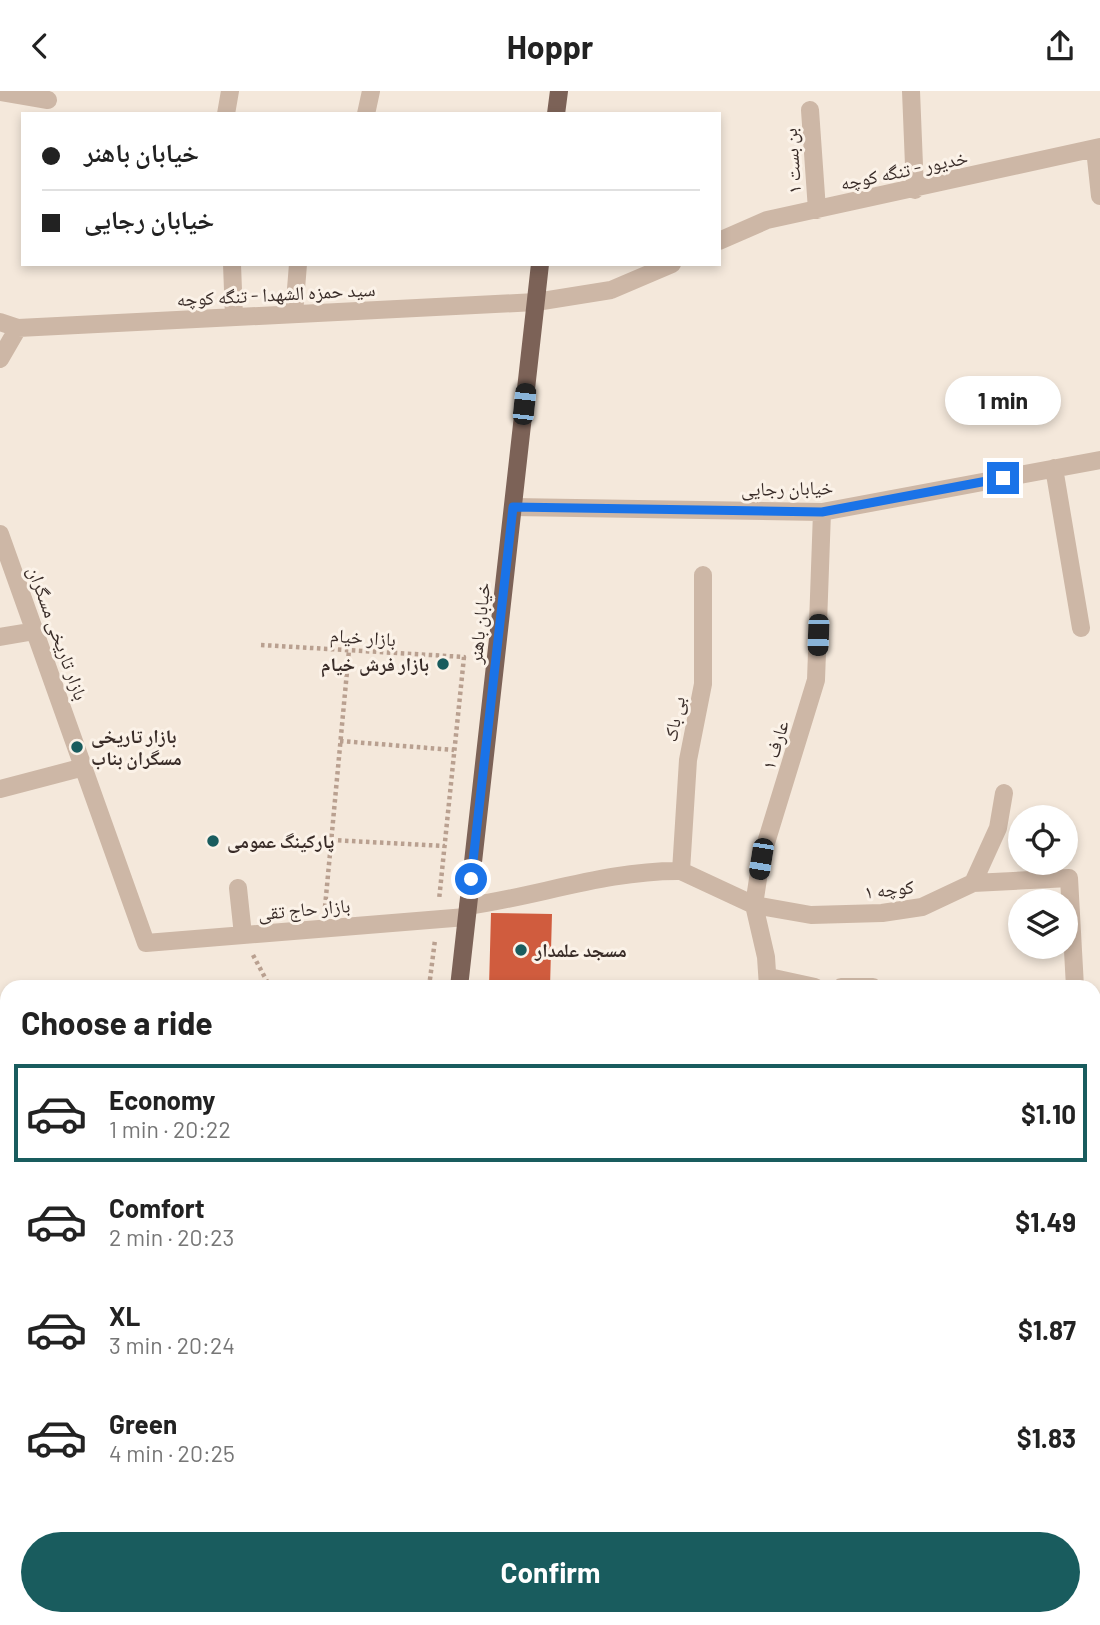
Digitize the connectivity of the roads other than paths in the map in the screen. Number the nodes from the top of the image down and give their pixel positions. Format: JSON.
{"nodes":[{"id":1,"x":230,"y":91,"type":"edge"},
{"id":2,"x":371,"y":91,"type":"edge"},
{"id":3,"x":559,"y":91,"type":"edge"},
{"id":4,"x":911,"y":91,"type":"edge"},
{"id":5,"x":0,"y":92,"type":"edge"},
{"id":6,"x":48,"y":100,"type":"dead end"},
{"id":7,"x":810,"y":110,"type":"dead end"},
{"id":8,"x":226,"y":112,"type":"edge"},
{"id":9,"x":366,"y":112,"type":"edge"},
{"id":10,"x":556,"y":112,"type":"edge"},
{"id":11,"x":1098,"y":148,"type":"edge"},
{"id":12,"x":915,"y":190,"type":"junction"},
{"id":13,"x":1100,"y":196,"type":"edge"},
{"id":14,"x":817,"y":210,"type":"junction"},
{"id":15,"x":721,"y":240,"type":"edge"},
{"id":16,"x":232,"y":266,"type":"edge"},
{"id":17,"x":298,"y":266,"type":"edge"},
{"id":18,"x":540,"y":266,"type":"edge"},
{"id":19,"x":667,"y":266,"type":"edge"},
{"id":20,"x":536,"y":302,"type":"junction"},
{"id":21,"x":294,"y":314,"type":"junction"},
{"id":22,"x":234,"y":317,"type":"junction"},
{"id":23,"x":0,"y":322,"type":"edge"},
{"id":24,"x":18,"y":328,"type":"junction"},
{"id":25,"x":0,"y":359,"type":"edge"},
{"id":26,"x":1100,"y":460,"type":"edge"},
{"id":27,"x":1054,"y":468,"type":"junction"},
{"id":28,"x":513,"y":507,"type":"junction"},
{"id":29,"x":822,"y":512,"type":"junction"},
{"id":30,"x":0,"y":534,"type":"edge"},
{"id":31,"x":703,"y":575,"type":"dead end"},
{"id":32,"x":1082,"y":628,"type":"dead end"},
{"id":33,"x":35,"y":631,"type":"junction"},
{"id":34,"x":0,"y":637,"type":"edge"},
{"id":35,"x":84,"y":767,"type":"junction"},
{"id":36,"x":0,"y":789,"type":"edge"},
{"id":37,"x":1003,"y":793,"type":"dead end"},
{"id":38,"x":681,"y":871,"type":"junction"},
{"id":39,"x":973,"y":883,"type":"junction"},
{"id":40,"x":238,"y":888,"type":"dead end"},
{"id":41,"x":754,"y":905,"type":"junction"},
{"id":42,"x":467,"y":911,"type":"junction"},
{"id":43,"x":243,"y":935,"type":"junction"},
{"id":44,"x":146,"y":943,"type":"joint"},
{"id":45,"x":459,"y":980,"type":"edge"},
{"id":46,"x":768,"y":980,"type":"edge"},
{"id":47,"x":1075,"y":980,"type":"edge"}],
"edges":[{"from":1,"to":8,"type":"street"},
{"from":2,"to":9,"type":"street"},
{"from":3,"to":10,"type":"main road"},
{"from":4,"to":12,"type":"street"},
{"from":5,"to":6,"type":"street"},
{"from":7,"to":14,"type":"street","name":"بن بست ۱"},
{"from":11,"to":12,"type":"street","name":"خدیور - تنگه کوچه"},
{"from":11,"to":13,"type":"street"},
{"from":12,"to":14,"type":"street","name":"خدیور - تنگه کوچه"},
{"from":14,"to":15,"type":"street","name":"خدیور - تنگه کوچه"},
{"from":16,"to":22,"type":"street"},
{"from":17,"to":21,"type":"street"},
{"from":18,"to":20,"type":"main road","name":"خیابان باهنر"},
{"from":19,"to":20,"type":"street"},
{"from":20,"to":21,"type":"street","name":"سید حمزه الشهدا - تنگه کوچه"},
{"from":20,"to":28,"type":"main road","name":"خیابان باهنر"},
{"from":21,"to":22,"type":"street","name":"سید حمزه الشهدا - تنگه کوچه"},
{"from":22,"to":24,"type":"street","name":"سید حمزه الشهدا - تنگه کوچه"},
{"from":23,"to":24,"type":"street"},
{"from":24,"to":25,"type":"street"},
{"from":26,"to":27,"type":"street","name":"خیابان رجایی"},
{"from":27,"to":29,"type":"street","name":"خیابان رجایی"},
{"from":27,"to":32,"type":"street"},
{"from":28,"to":29,"type":"street","name":"خیابان رجایی"},
{"from":28,"to":42,"type":"main road","name":"خیابان باهنر"},
{"from":29,"to":41,"type":"street","name":"عارف ۱"},
{"from":30,"to":33,"type":"street","name":"بازار تاریخی مسگران"},
{"from":31,"to":38,"type":"street","name":"بی باک"},
{"from":33,"to":34,"type":"street"},
{"from":33,"to":35,"type":"street","name":"بازار تاریخی مسگران"},
{"from":35,"to":36,"type":"street"},
{"from":35,"to":44,"type":"street","name":"بازار تاریخی مسگران"},
{"from":37,"to":39,"type":"street"},
{"from":38,"to":41,"type":"street"},
{"from":38,"to":42,"type":"street"},
{"from":39,"to":41,"type":"street","name":"کوچه ۱"},
{"from":39,"to":47,"type":"street"},
{"from":40,"to":43,"type":"street"},
{"from":41,"to":46,"type":"street","name":"عارف ۱"},
{"from":42,"to":43,"type":"street","name":"بازار حاج تقی"},
{"from":42,"to":45,"type":"main road","name":"خیابان باهنر"},
{"from":43,"to":44,"type":"street","name":"بازار حاج تقی"}]}
